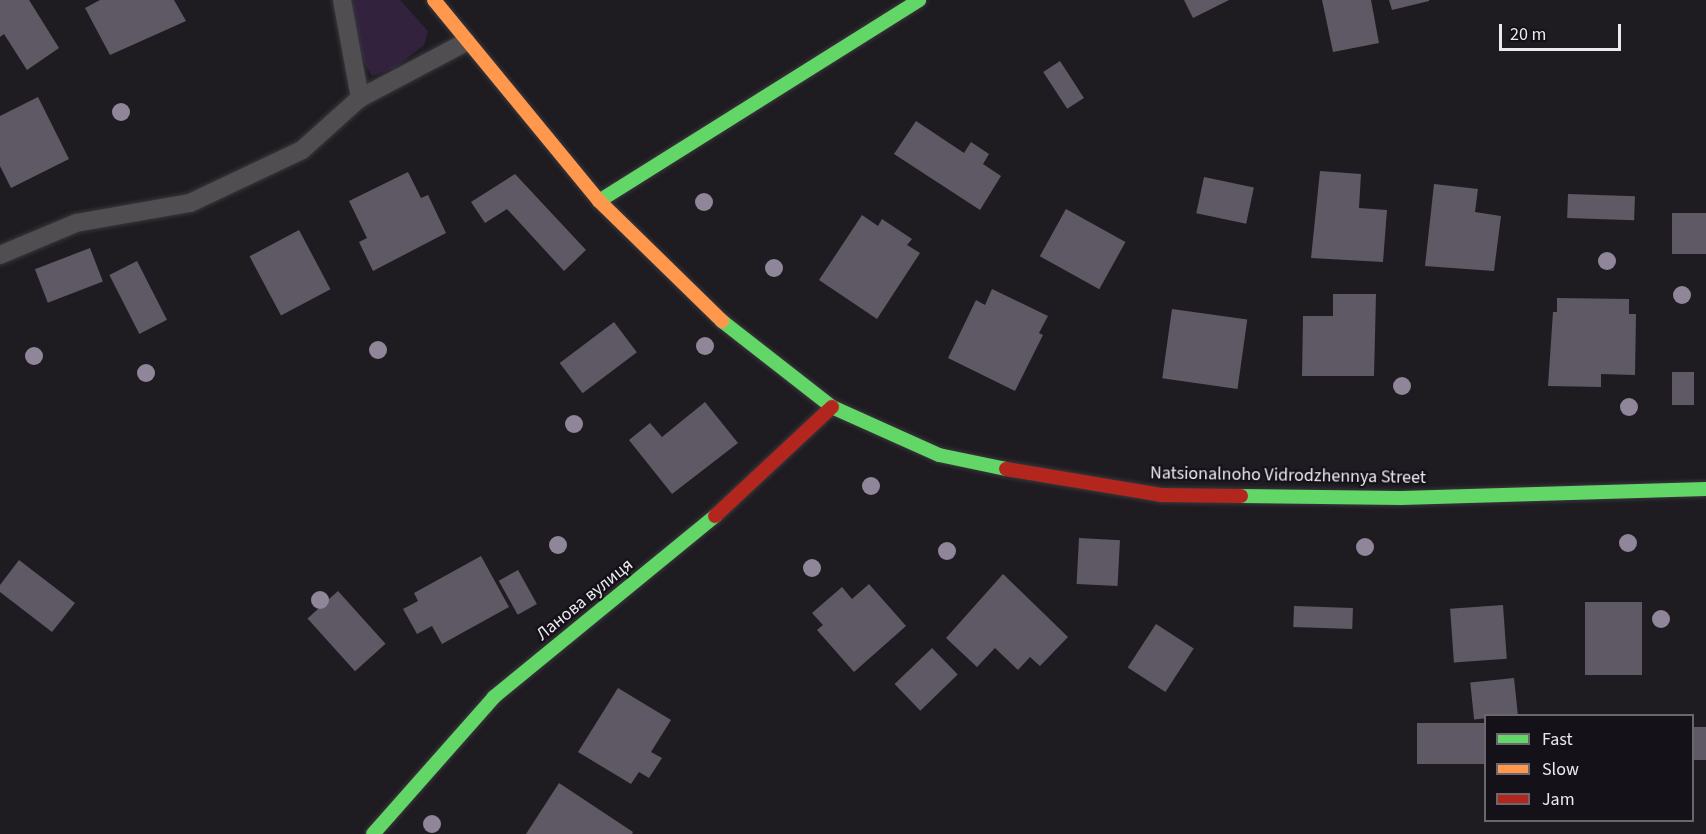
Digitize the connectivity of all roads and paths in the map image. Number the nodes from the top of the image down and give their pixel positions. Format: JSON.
{"nodes":[{"id":1,"x":342,"y":0,"type":"edge"},
{"id":2,"x":434,"y":0,"type":"edge"},
{"id":3,"x":919,"y":0,"type":"edge"},
{"id":4,"x":466,"y":42,"type":"junction"},
{"id":5,"x":360,"y":98,"type":"junction"},
{"id":6,"x":599,"y":201,"type":"junction"},
{"id":7,"x":0,"y":255,"type":"edge"},
{"id":8,"x":832,"y":407,"type":"junction"},
{"id":9,"x":1706,"y":489,"type":"edge"},
{"id":10,"x":373,"y":834,"type":"edge"}],
"edges":[{"from":1,"to":5,"type":"lane"},
{"from":2,"to":4,"type":"street","name":"Natsionalnoho Vidrodzhennya Street"},
{"from":3,"to":6,"type":"street"},
{"from":4,"to":5,"type":"lane"},
{"from":4,"to":6,"type":"street","name":"Natsionalnoho Vidrodzhennya Street"},
{"from":5,"to":7,"type":"lane"},
{"from":6,"to":8,"type":"street","name":"Natsionalnoho Vidrodzhennya Street"},
{"from":8,"to":9,"type":"street","name":"Natsionalnoho Vidrodzhennya Street"},
{"from":8,"to":10,"type":"street","name":"Ланова вулиця"}]}
